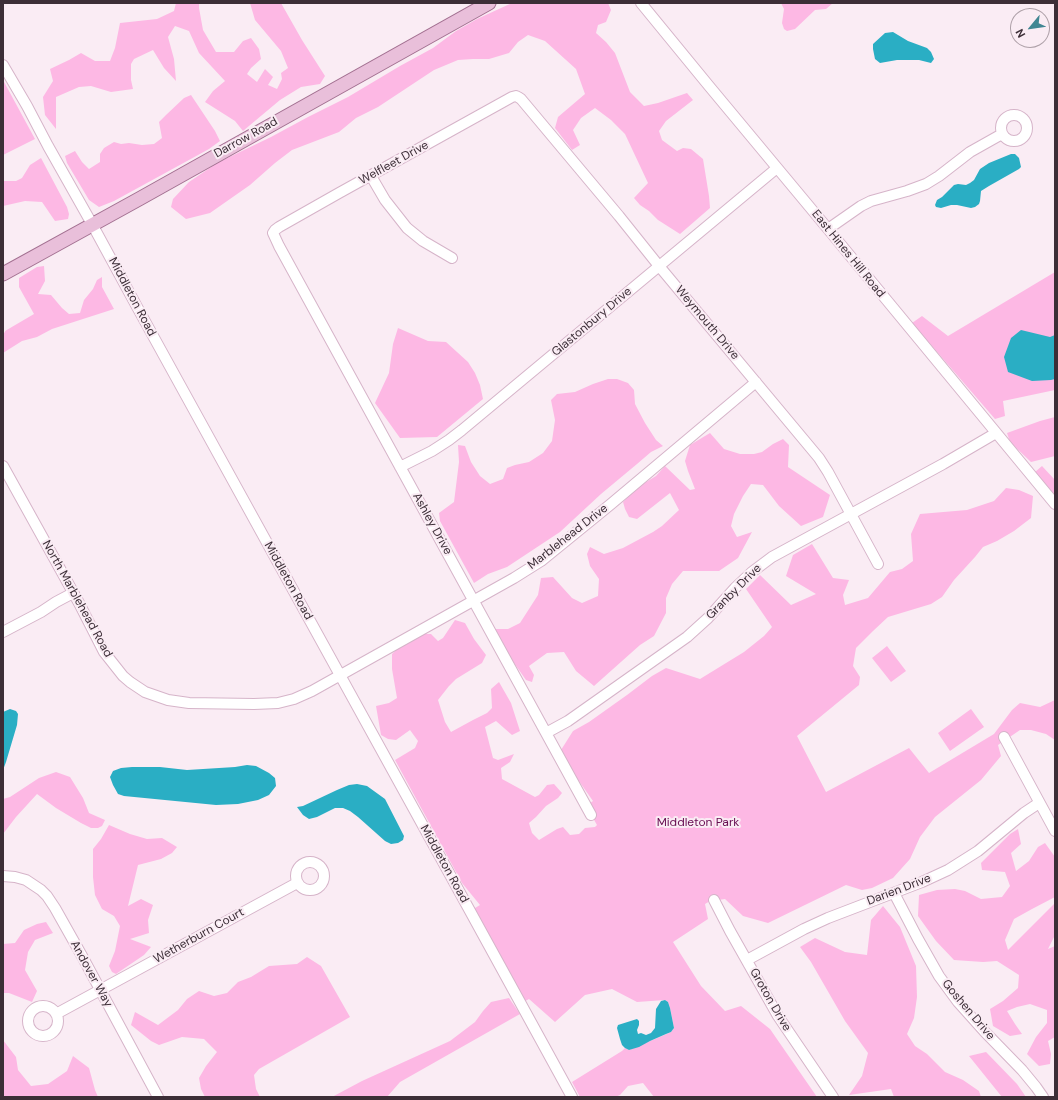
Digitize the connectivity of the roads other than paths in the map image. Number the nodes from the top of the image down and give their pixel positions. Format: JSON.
{"nodes":[{"id":1,"x":641,"y":3,"type":"edge"},
{"id":2,"x":487,"y":4,"type":"edge"},
{"id":3,"x":3,"y":65,"type":"edge"},
{"id":4,"x":516,"y":96,"type":"joint"},
{"id":5,"x":1002,"y":134,"type":"dead end"},
{"id":6,"x":777,"y":168,"type":"junction"},
{"id":7,"x":372,"y":176,"type":"junction"},
{"id":8,"x":92,"y":224,"type":"junction"},
{"id":9,"x":828,"y":229,"type":"junction"},
{"id":10,"x":273,"y":233,"type":"joint"},
{"id":11,"x":452,"y":258,"type":"dead end"},
{"id":12,"x":659,"y":266,"type":"junction"},
{"id":13,"x":3,"y":274,"type":"edge"},
{"id":14,"x":756,"y":382,"type":"junction"},
{"id":15,"x":996,"y":433,"type":"junction"},
{"id":16,"x":3,"y":466,"type":"edge"},
{"id":17,"x":400,"y":467,"type":"junction"},
{"id":18,"x":1055,"y":504,"type":"edge"},
{"id":19,"x":850,"y":514,"type":"junction"},
{"id":20,"x":878,"y":564,"type":"dead end"},
{"id":21,"x":73,"y":594,"type":"junction"},
{"id":22,"x":473,"y":600,"type":"junction"},
{"id":23,"x":3,"y":632,"type":"edge"},
{"id":24,"x":340,"y":675,"type":"junction"},
{"id":25,"x":546,"y":733,"type":"junction"},
{"id":26,"x":1004,"y":737,"type":"dead end"},
{"id":27,"x":1039,"y":802,"type":"junction"},
{"id":28,"x":591,"y":815,"type":"dead end"},
{"id":29,"x":1055,"y":831,"type":"edge"},
{"id":30,"x":3,"y":876,"type":"edge"},
{"id":31,"x":297,"y":883,"type":"dead end"},
{"id":32,"x":894,"y":893,"type":"junction"},
{"id":33,"x":714,"y":900,"type":"dead end"},
{"id":34,"x":747,"y":960,"type":"junction"},
{"id":35,"x":100,"y":990,"type":"junction"},
{"id":36,"x":56,"y":1014,"type":"dead end"},
{"id":37,"x":158,"y":1097,"type":"edge"},
{"id":38,"x":572,"y":1097,"type":"edge"},
{"id":39,"x":833,"y":1097,"type":"edge"},
{"id":40,"x":1044,"y":1097,"type":"edge"}],
"edges":[{"from":1,"to":6,"type":"street","name":"East Hines Hill Road"},
{"from":2,"to":8,"type":"main road","name":"Darrow Road"},
{"from":3,"to":8,"type":"street","name":"Middleton Road"},
{"from":4,"to":7,"type":"street","name":"Welfleet Drive"},
{"from":4,"to":12,"type":"street","name":"Weymouth Drive"},
{"from":5,"to":9,"type":"street"},
{"from":6,"to":9,"type":"street","name":"East Hines Hill Road"},
{"from":6,"to":12,"type":"street","name":"Glastonbury Drive"},
{"from":7,"to":10,"type":"street","name":"Welfleet Drive"},
{"from":7,"to":11,"type":"street"},
{"from":8,"to":13,"type":"main road","name":"Darrow Road"},
{"from":8,"to":24,"type":"street","name":"Middleton Road"},
{"from":9,"to":15,"type":"street","name":"East Hines Hill Road"},
{"from":10,"to":17,"type":"street","name":"Ashley Drive"},
{"from":12,"to":14,"type":"street","name":"Weymouth Drive"},
{"from":12,"to":17,"type":"street","name":"Glastonbury Drive"},
{"from":14,"to":19,"type":"street","name":"Weymouth Drive"},
{"from":14,"to":22,"type":"street","name":"Marblehead Drive"},
{"from":15,"to":18,"type":"street","name":"East Hines Hill Road"},
{"from":15,"to":19,"type":"street","name":"Granby Drive"},
{"from":16,"to":21,"type":"street","name":"North Marblehead Road"},
{"from":17,"to":22,"type":"street","name":"Ashley Drive"},
{"from":19,"to":20,"type":"street","name":"Weymouth Drive"},
{"from":19,"to":25,"type":"street","name":"Granby Drive"},
{"from":21,"to":23,"type":"street"},
{"from":21,"to":24,"type":"street","name":"North Marblehead Road"},
{"from":22,"to":24,"type":"street","name":"Marblehead Drive"},
{"from":22,"to":25,"type":"street","name":"Ashley Drive"},
{"from":24,"to":38,"type":"street","name":"Middleton Road"},
{"from":25,"to":28,"type":"street","name":"Ashley Drive"},
{"from":26,"to":27,"type":"street"},
{"from":27,"to":29,"type":"street"},
{"from":27,"to":32,"type":"street","name":"Darien Drive"},
{"from":30,"to":35,"type":"street","name":"Andover Way"},
{"from":31,"to":35,"type":"street","name":"Wetherburn Court"},
{"from":32,"to":34,"type":"street","name":"Darien Drive"},
{"from":32,"to":40,"type":"street","name":"Goshen Drive"},
{"from":33,"to":34,"type":"street","name":"Groton Drive"},
{"from":34,"to":39,"type":"street","name":"Groton Drive"},
{"from":35,"to":36,"type":"street","name":"Wetherburn Court"},
{"from":35,"to":37,"type":"street","name":"Andover Way"}]}
